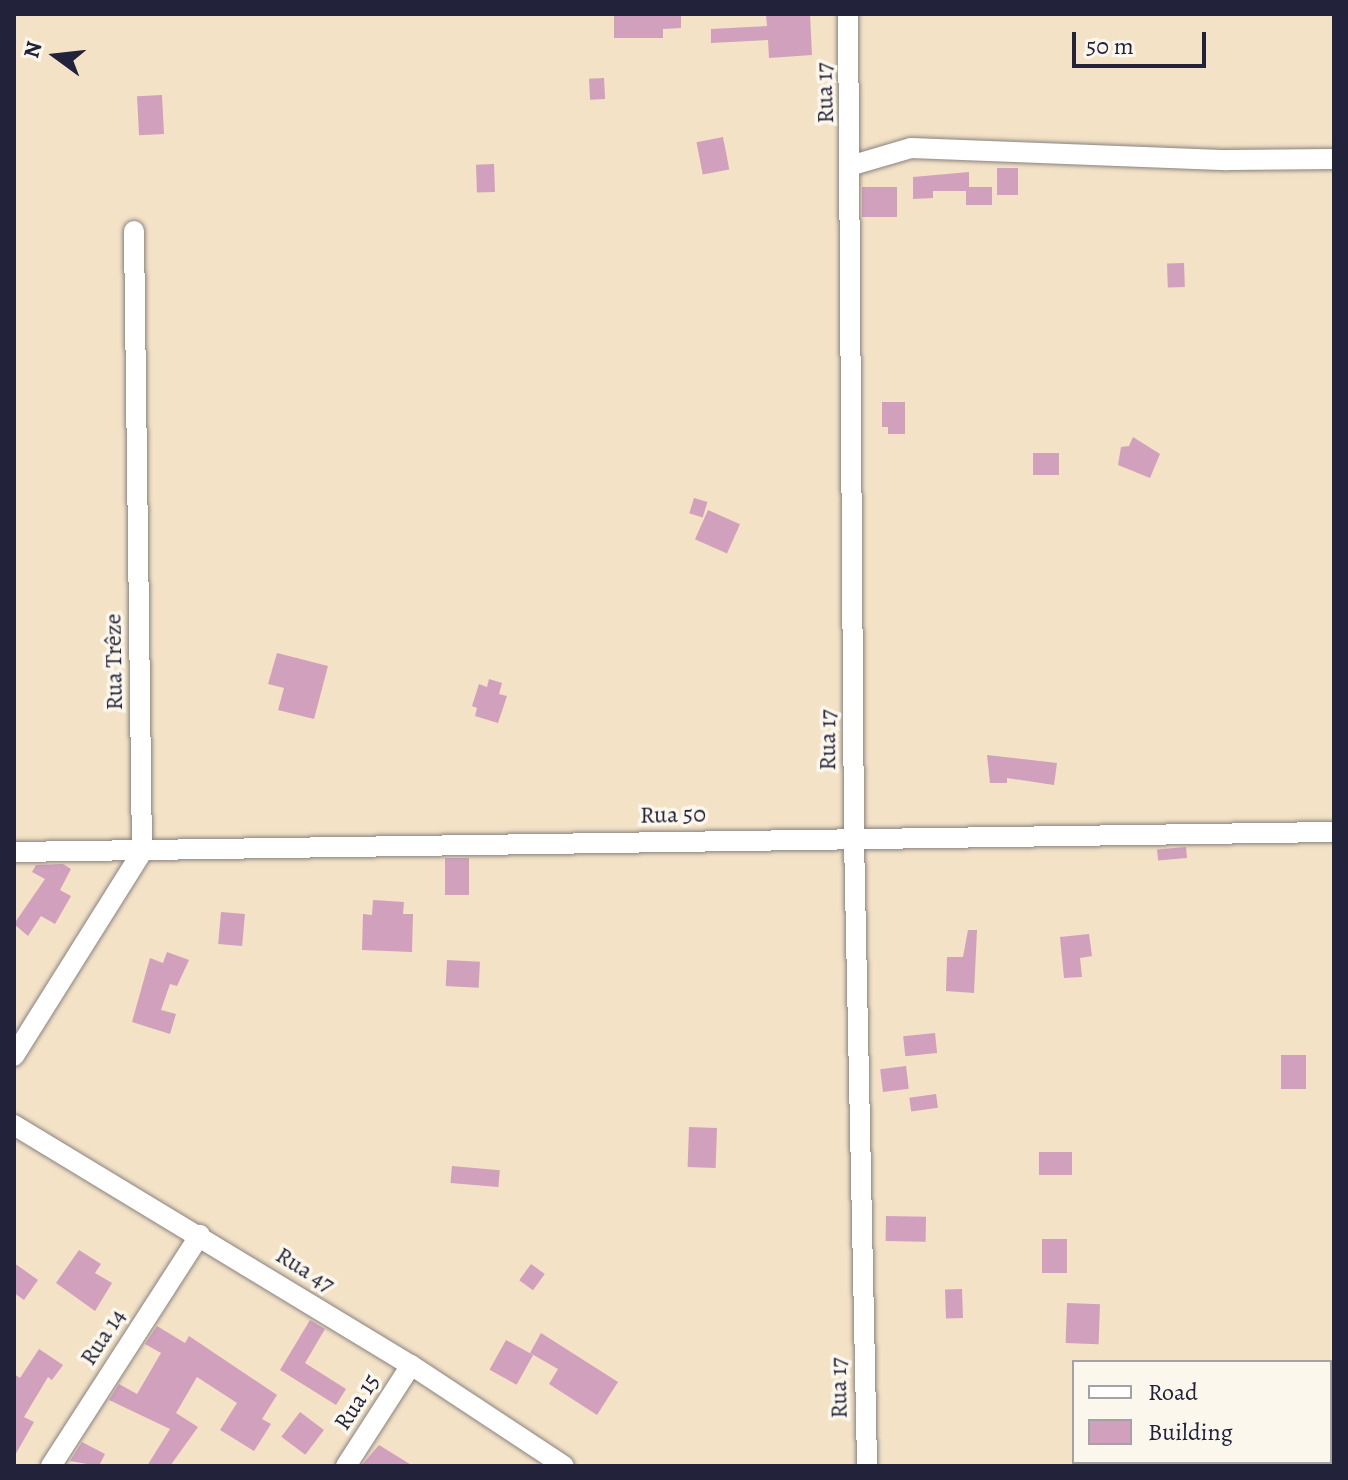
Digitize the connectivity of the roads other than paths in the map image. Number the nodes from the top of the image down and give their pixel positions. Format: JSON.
{"nodes":[{"id":1,"x":848,"y":14,"type":"edge"},
{"id":2,"x":1334,"y":159,"type":"edge"},
{"id":3,"x":853,"y":165,"type":"junction"},
{"id":4,"x":134,"y":231,"type":"dead end"},
{"id":5,"x":1334,"y":832,"type":"edge"},
{"id":6,"x":854,"y":838,"type":"junction"},
{"id":7,"x":14,"y":852,"type":"edge"},
{"id":8,"x":142,"y":852,"type":"junction"},
{"id":9,"x":14,"y":1056,"type":"edge"},
{"id":10,"x":14,"y":1125,"type":"edge"},
{"id":11,"x":200,"y":1235,"type":"junction"},
{"id":12,"x":411,"y":1365,"type":"junction"},
{"id":13,"x":51,"y":1466,"type":"edge"},
{"id":14,"x":346,"y":1466,"type":"edge"},
{"id":15,"x":564,"y":1466,"type":"edge"},
{"id":16,"x":867,"y":1466,"type":"edge"}],
"edges":[{"from":1,"to":3,"type":"street","name":"Rua 17"},
{"from":2,"to":3,"type":"street"},
{"from":3,"to":6,"type":"street","name":"Rua 17"},
{"from":4,"to":8,"type":"street","name":"Rua Trêze"},
{"from":5,"to":6,"type":"street","name":"Rua 50"},
{"from":6,"to":8,"type":"street","name":"Rua 50"},
{"from":6,"to":16,"type":"street","name":"Rua 17"},
{"from":7,"to":8,"type":"street","name":"Rua 50"},
{"from":8,"to":9,"type":"street"},
{"from":10,"to":11,"type":"street","name":"Rua 47"},
{"from":11,"to":12,"type":"street","name":"Rua 47"},
{"from":11,"to":13,"type":"street","name":"Rua 14"},
{"from":12,"to":14,"type":"street","name":"Rua 15"},
{"from":12,"to":15,"type":"street","name":"Rua 47"}]}
